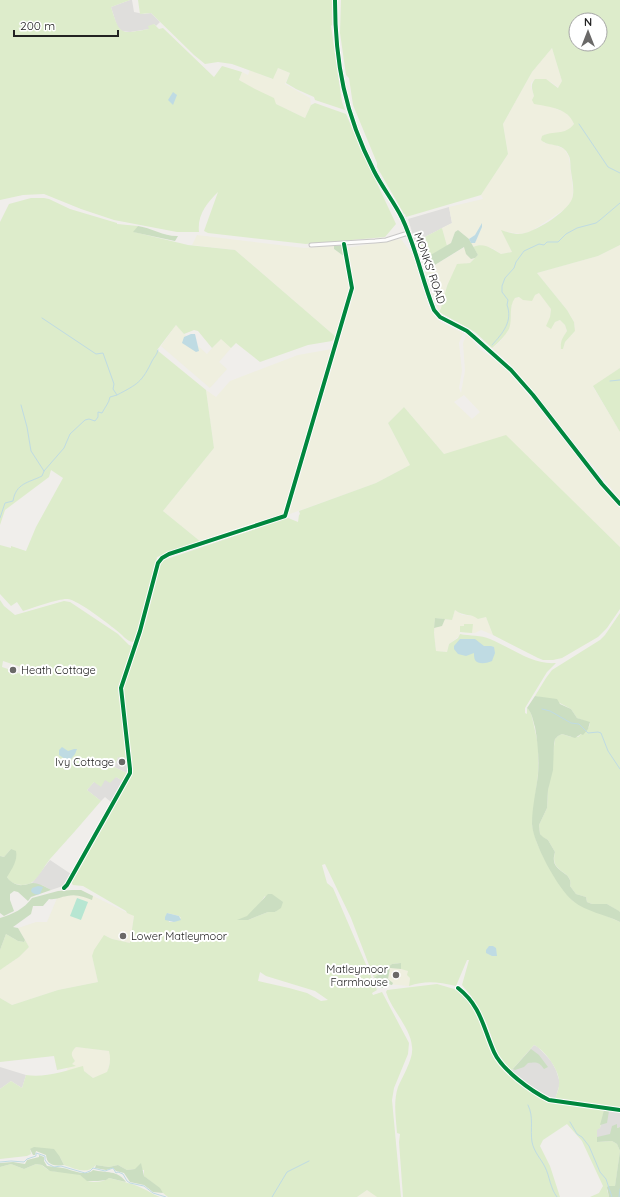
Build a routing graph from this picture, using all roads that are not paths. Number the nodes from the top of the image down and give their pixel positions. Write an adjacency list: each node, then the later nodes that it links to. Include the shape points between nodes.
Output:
1 (335, 0): 2 (street, MONKS' ROAD, via 336,43 347,106 374,170)
2 (408, 233): 3 (street, via 386,240); 5 (street, MONKS' ROAD, via 437,314 470,334 511,370)
3 (344, 244): 4 (street); 6 (street, via 351,292 285,516 170,554 158,563 140,631 121,688 130,773)
4 (311, 245)
5 (620, 504)
6 (64, 888)
7 (458, 988): 8 (street, via 477,1009 501,1064 540,1095 552,1101)
8 (620, 1110)

